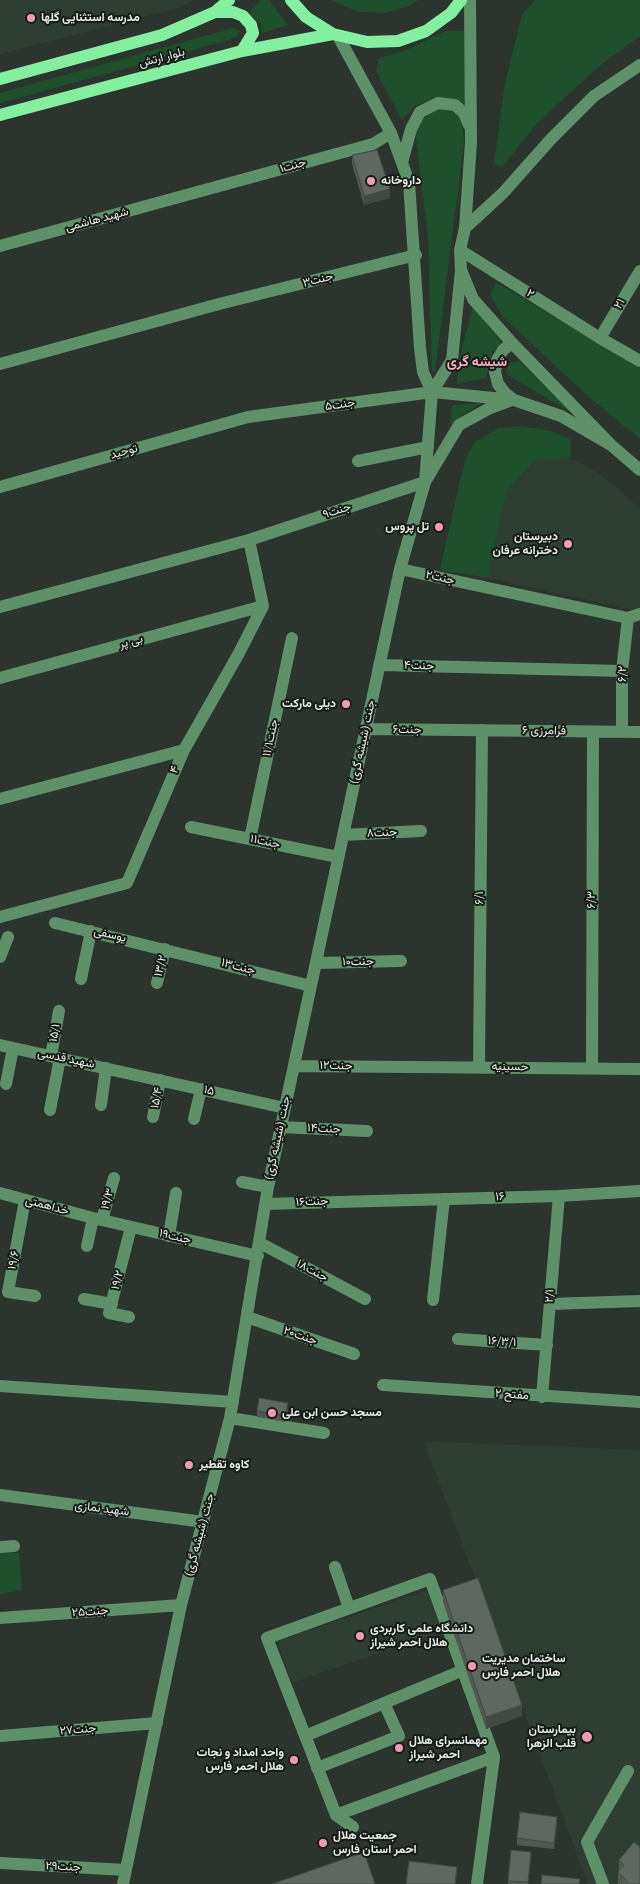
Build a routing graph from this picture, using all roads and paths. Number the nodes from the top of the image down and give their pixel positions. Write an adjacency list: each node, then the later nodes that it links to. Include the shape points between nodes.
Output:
1 (229, 0): 5 (main road, بلوار ارتش)
2 (291, 0): 6 (main road, via 306,17)
3 (462, 0): 6 (main road, via 451,13 426,30 398,41 367,42)
4 (470, 0): 12 (street)
5 (215, 12): 7 (main road, via 233,12 252,25 252,33); 9 (main road, بلوار ارتش, via 162,35)
6 (336, 35): 7 (main road, بلوار ارتش); 11 (street)
7 (242, 51): 10 (main road, بلوار ارتش)
8 (640, 65): 15 (street, via 594,96 551,138 503,193)
9 (0, 79)
10 (0, 115)
11 (391, 133): 13 (street); 14 (street, جنت۱, via 373,144)
12 (472, 143): 13 (street, via 464,113 455,105 438,103 420,112 410,129); 15 (street)
13 (402, 163): 18 (street, via 409,182)
14 (193, 194): 16 (street, شهید هاشمی)
15 (464, 228): 17 (street)
16 (0, 246)
17 (460, 250): 19 (street); 21 (street, ۲)
18 (416, 255): 24 (street, جنت۳, via 219,304); 25 (street, via 420,348 423,372)
19 (461, 270): 22 (street, via 474,299); 25 (street, via 452,360)
20 (639, 275): 21 (street, ۲۱)
21 (600, 338): 23 (street, ۲)
22 (512, 343): 26 (street, via 497,360 495,372 498,384); 28 (street)
23 (640, 361)
24 (0, 364)
25 (432, 392): 26 (street, جنت۵); 27 (street, جنت۵); 29 (street, جنت (شیشه گری))
26 (514, 400): 28 (street, جنت۵, via 561,416); 32 (street, via 490,408 459,425)
27 (248, 418): 33 (street, توحید)
28 (611, 445): 31 (street)
29 (428, 446): 30 (street); 32 (street, جنت (شیشه گری))
30 (358, 461)
31 (640, 470)
32 (425, 482): 34 (street, جنت۹); 35 (street, جنت (شیشه گری))
33 (0, 487)
34 (249, 540): 36 (street); 37 (street, جنت۹)
35 (400, 569): 38 (street, جنت۲, via 480,588); 40 (street, جنت (شیشه گری))
36 (263, 606): 42 (street, بی پر); 49 (street, ۴)
37 (0, 607)
38 (634, 616): 41 (street, ۶/۲)
39 (292, 638): 54 (street, جنت۱۱/۱)
40 (379, 665): 41 (street, جنت۴); 43 (street, جنت (شیشه گری))
41 (622, 671): 46 (street, ۶/۲)
42 (0, 678)
43 (366, 729): 44 (street, جنت۶); 53 (street, جنت (شیشه گری))
44 (448, 730): 45 (street, فرامرزی ۶)
45 (482, 730): 47 (street, فرامرزی ۶); 73 (street, ۶/۱)
46 (622, 731): 47 (street, فرامرزی ۶); 48 (street, فرامرزی ۶)
47 (593, 732): 75 (street, ۶/۳)
48 (640, 732)
49 (184, 750): 50 (street); 56 (street, ۴, via 127,883)
50 (0, 799)
51 (192, 826): 54 (street, جنت۱۱)
52 (420, 831): 53 (street, جنت۸)
53 (343, 835): 55 (street, جنت (شیشه گری))
54 (250, 839): 55 (street, جنت۱۱)
55 (338, 857): 63 (street, جنت (شیشه گری))
56 (0, 917)
57 (55, 923): 58 (street, یوسفی)
58 (90, 931): 60 (street, یوسفی); 64 (street)
59 (8, 937): 61 (street)
60 (165, 949): 65 (street, ۱۳/۲); 66 (street, جنت۱۳)
61 (0, 957)
62 (401, 962): 63 (street, جنت۱۰)
63 (316, 963): 66 (street, جنت (شیشه گری))
64 (81, 979)
65 (157, 983)
66 (311, 986): 71 (street, جنت (شیشه گری))
67 (59, 1011): 70 (street, ۱۵/۱)
68 (0, 1045): 69 (street, شهید قدسی)
69 (13, 1048): 70 (street, شهید قدسی); 79 (street)
70 (56, 1057): 74 (street, شهید قدسی); 83 (street, ۱۵/۱)
71 (294, 1066): 72 (street, جنت۱۲); 82 (street, جنت (شیشه گری))
72 (379, 1067): 73 (street, حسینیه)
73 (479, 1067): 75 (street, حسینیه)
74 (106, 1068): 77 (street, شهید قدسی); 81 (street)
75 (592, 1068): 76 (street, حسینیه)
76 (640, 1069)
77 (133, 1074): 78 (street, ۱۵)
78 (160, 1080): 80 (street, ۱۵); 84 (street, ۱۵/۴)
79 (6, 1084)
80 (201, 1089): 82 (street, ۱۵); 85 (street)
81 (101, 1105)
82 (285, 1108): 86 (street, جنت (شیشه گری))
83 (50, 1110)
84 (153, 1117)
85 (194, 1119)
86 (281, 1127): 87 (street, جنت۱۴); 90 (street, جنت (شیشه گری))
87 (368, 1131)
88 (114, 1178): 99 (street, ۱۹/۳)
89 (242, 1182): 90 (street)
90 (268, 1187): 98 (street, جنت (شیشه گری))
91 (640, 1191): 94 (street, ۱۶)
92 (0, 1193): 96 (street, خداهمتی)
93 (176, 1193): 101 (street)
94 (559, 1196): 95 (street, ۱۶); 111 (street, ۲/۱)
95 (444, 1199): 97 (street, ۱۶); 108 (street)
96 (25, 1200): 99 (street, خداهمتی); 105 (street, ۱۹/۶, via 8,1292)
97 (359, 1201): 98 (street, جنت۱۶)
98 (265, 1204): 102 (street, جنت (شیشه گری))
99 (98, 1219): 100 (street, جنت۱۹); 103 (street, ۱۹/۳)
100 (131, 1227): 101 (street, جنت۱۹); 110 (street, ۱۹/۲)
101 (169, 1236): 104 (street, جنت۱۹)
102 (260, 1243): 104 (street, جنت (شیشه گری)); 107 (street, جنت۱۸)
103 (87, 1246)
104 (258, 1256): 113 (street, جنت (شیشه گری))
105 (35, 1296)
106 (84, 1299): 110 (street)
107 (365, 1299)
108 (433, 1300)
109 (640, 1301): 111 (street)
110 (112, 1304): 112 (street, ۱۹/۲, via 109,1313)
111 (550, 1304): 115 (street, ۲/۱)
112 (129, 1317)
113 (247, 1317): 116 (street, جنت۲۰); 120 (street, جنت (شیشه گری))
114 (458, 1339): 115 (street, ۱۶/۳/۱)
115 (546, 1345): 119 (street, ۲/۱)
116 (354, 1354)
117 (383, 1385): 119 (street, مفتح ۲)
118 (0, 1386): 120 (street)
119 (542, 1397): 121 (street, مفتح ۲)
120 (233, 1402): 122 (street, جنت (شیشه گری))
121 (640, 1402)
122 (230, 1418): 123 (street); 125 (street, جنت (شیشه گری))
123 (324, 1433)
124 (0, 1495): 125 (street, شهید نمازی)
125 (204, 1522): 129 (street, جنت (شیشه گری))
126 (14, 1546): 127 (street)
127 (0, 1547)
128 (335, 1568): 130 (street)
129 (181, 1606): 131 (street, جنت۲۵); 134 (street, جنت (شیشه گری))
130 (349, 1608): 132 (street, via 430,1579); 136 (street, via 267,1638)
131 (0, 1618)
132 (461, 1671): 133 (street); 137 (street)
133 (384, 1703): 136 (street); 138 (street, via 398,1736)
134 (157, 1723): 135 (street, جنت۲۷); 143 (street, جنت (شیشه گری))
135 (0, 1736)
136 (305, 1736): 138 (street)
137 (494, 1757): 140 (street); 145 (street)
138 (317, 1768): 140 (street)
139 (628, 1771): 146 (street, via 587,1842)
140 (336, 1815): 141 (street)
141 (353, 1827)
142 (0, 1863): 143 (street, جنت۲۹)
143 (126, 1870): 144 (street, جنت (شیشه گری))
144 (123, 1884)
145 (477, 1884)
146 (603, 1884)

